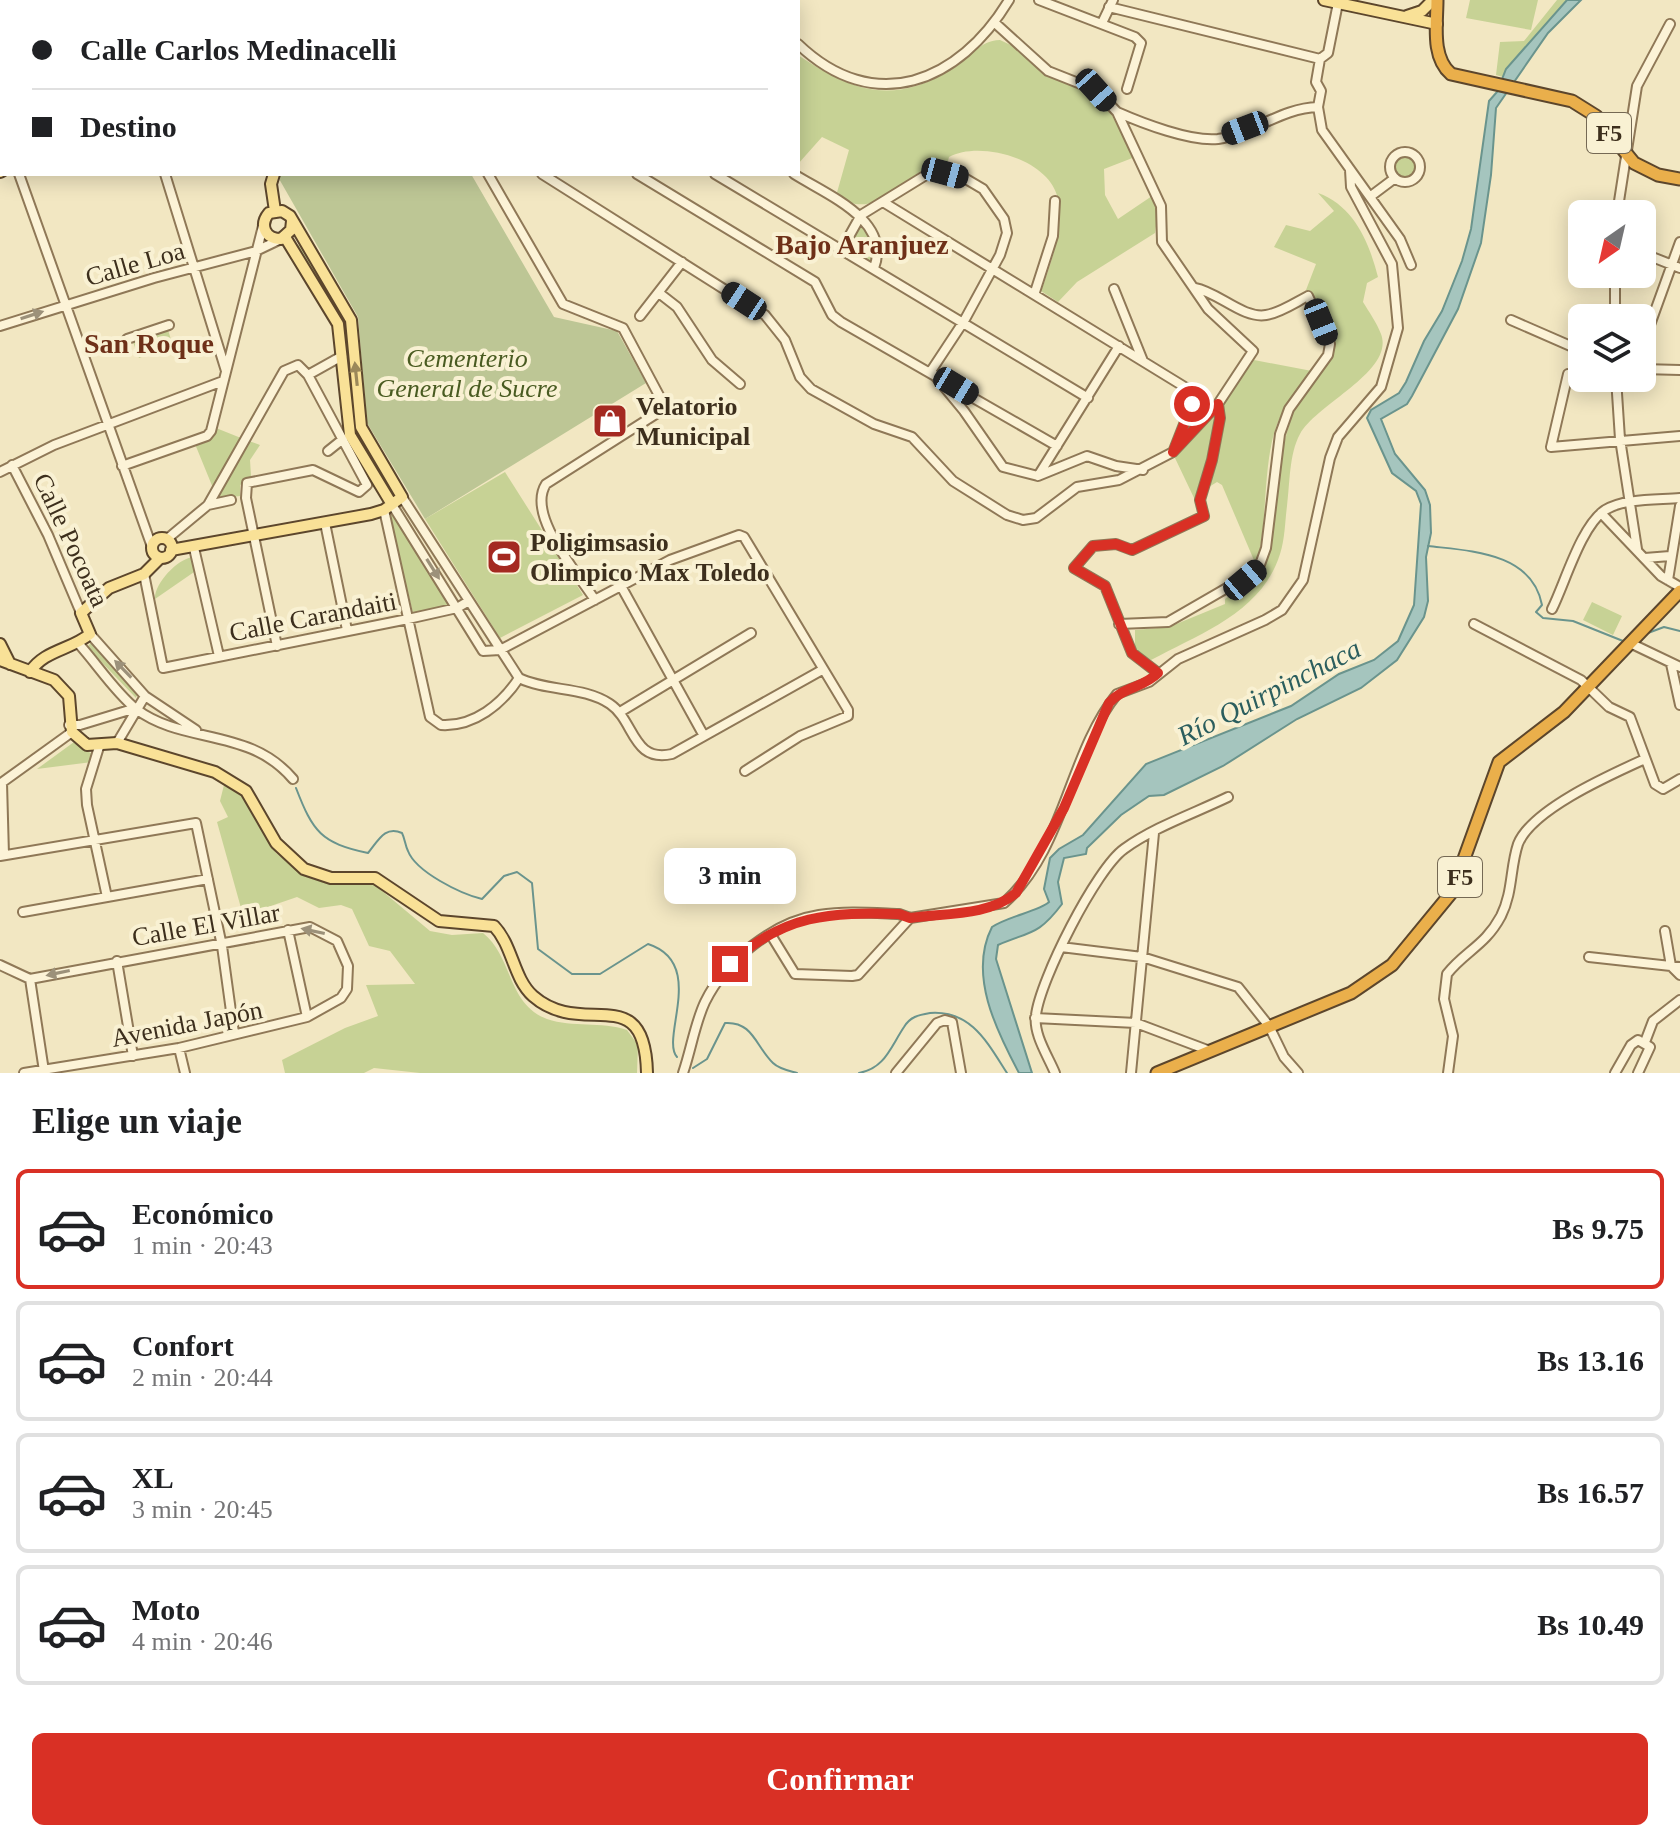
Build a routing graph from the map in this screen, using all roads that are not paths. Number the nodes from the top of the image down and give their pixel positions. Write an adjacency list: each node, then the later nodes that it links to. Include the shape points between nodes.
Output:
1 (1009, 0): 8 (street)
2 (1039, 0): 9 (street)
3 (1324, 0): 5 (main road)
4 (1435, 0): 7 (main road); 10 (highway, F5)
5 (1338, 3): 7 (main road); 13 (street, via 1328,53)
6 (1111, 4): 9 (street); 13 (street)
7 (1406, 17): 10 (main road)
8 (995, 23): 12 (street, via 951,63 884,86 844,79); 16 (street, via 1048,71 1096,90)
9 (1102, 23): 14 (street, via 1141,43)
10 (1437, 24): 17 (highway, F5, via 1444,68 1461,78 1586,107)
11 (1670, 24): 17 (street, via 1640,76)
12 (800, 46)
13 (1320, 59): 15 (street)
14 (1127, 89)
15 (1318, 107): 16 (street, via 1299,108 1218,139 1155,128); 18 (street, via 1322,130)
16 (1117, 112): 48 (street, via 1161,206 1162,242)
17 (1624, 154): 28 (highway, F5, via 1646,171); 30 (street)
18 (1350, 170): 29 (street); 130 (street, via 1351,187 1392,264 1398,328 1381,387 1338,437 1303,580 1282,610)
19 (20, 176): 52 (street)
20 (166, 176): 46 (street)
21 (273, 176): 33 (main road)
22 (489, 176): 109 (street, via 563,304 623,328 662,401 656,414 541,491 542,518)
23 (545, 176): 42 (street)
24 (640, 176): 67 (street, via 815,282 832,315)
25 (718, 176): 39 (street)
26 (797, 176): 34 (street)
27 (1395, 178): 29 (street)
28 (1680, 179)
29 (1371, 196): 43 (street)
30 (1619, 200)
31 (1055, 201): 50 (street, via 1053,236)
32 (883, 202): 34 (street); 45 (street); 45 (street, via 926,175 945,173 983,189 1004,219 1007,233)
33 (275, 211): 35 (main road); 36 (main road)
34 (861, 215): 39 (street); 47 (street, via 880,254)
35 (292, 221): 37 (main road); 76 (main road, one-way to 35, via 351,320)
36 (264, 226): 37 (main road, via 267,235); 40 (street)
37 (283, 238): 40 (street, Calle Loa); 62 (main road, via 338,324)
38 (1680, 242): 44 (street)
39 (842, 249): 47 (street)
40 (256, 251): 46 (street, Calle Loa); 66 (street)
41 (1656, 258): 44 (street)
42 (682, 262): 51 (street); 85 (street, via 765,315 811,389 874,424 912,437 953,481 1007,515 1036,518 1077,487)
43 (1411, 265)
44 (1676, 266): 53 (street)
45 (993, 267): 50 (street); 56 (street)
46 (194, 268): 52 (street, Calle Loa); 66 (street)
47 (874, 268): 56 (street)
48 (1195, 288): 74 (street, via 1208,309 1253,351); 115 (street, via 1211,291 1251,314 1266,315 1308,296 1330,344 1328,355 1289,409 1280,434 1266,548 1258,570 1168,622)
49 (1114, 289): 63 (street)
50 (1035, 292): 61 (street)
51 (659, 293): 54 (street); 71 (street, via 677,307 712,360)
52 (64, 305): 58 (street, Calle Loa, one-way to 52); 75 (street)
53 (1656, 314)
54 (640, 316)
55 (1511, 320): 60 (street)
56 (964, 321): 67 (street); 73 (street)
57 (169, 325): 59 (street)
58 (0, 326)
59 (127, 339)
60 (1568, 345)
61 (1119, 346): 63 (street); 73 (street)
62 (342, 356): 69 (street); 78 (main road)
63 (1143, 361): 82 (street, via 1192,396)
64 (1656, 369): 65 (street)
65 (1680, 370)
66 (226, 371): 70 (street)
67 (931, 371): 80 (street); 87 (street, via 1003,467)
68 (1568, 374): 79 (street, via 1551,447)
69 (308, 375): 78 (street); 92 (street, via 298,365 284,371)
70 (223, 381): 75 (street); 84 (street, via 207,436)
71 (740, 384)
72 (1617, 392): 79 (street)
73 (1088, 398): 80 (street)
74 (1218, 404): 82 (street); 115 (street, via 1220,418 1200,500 1205,512 1200,521 1132,550 1103,543 1093,546 1076,561 1078,574 1105,586)
75 (108, 425): 83 (street); 84 (street)
76 (361, 427): 78 (street); 88 (main road)
77 (1680, 436): 79 (street)
78 (346, 438): 81 (street); 93 (main road); 97 (street, via 365,489 359,492 313,470 247,483)
79 (1620, 439): 91 (street)
80 (1057, 446): 87 (street)
81 (328, 451)
82 (1173, 452): 85 (street)
83 (12, 465): 86 (street); 113 (street, Calle Pocoata)
84 (122, 466): 99 (street)
85 (1143, 470): 87 (street, via 1087,456)
86 (0, 472)
87 (1038, 476)
88 (402, 497): 93 (main road); 110 (street)
89 (1680, 498): 91 (street)
90 (231, 500): 92 (street)
91 (1631, 503): 95 (street); 101 (street)
92 (208, 505): 98 (street)
93 (388, 506): 96 (main road); 111 (street, one-way to 111); 114 (street)
94 (1680, 506): 102 (street)
95 (1601, 513): 101 (street); 112 (street, via 1583,536)
96 (325, 523): 97 (main road); 117 (street)
97 (256, 535): 100 (main road); 123 (street)
98 (169, 545): 99 (main road, via 157,539); 100 (main road); 103 (main road)
99 (152, 547): 103 (main road)
100 (194, 548): 125 (street)
101 (1637, 549): 104 (street)
102 (1670, 556): 104 (street); 106 (street)
103 (160, 558): 105 (main road)
104 (1645, 558): 106 (street)
105 (144, 574): 113 (main road, via 109,588); 125 (street, Calle Carandaiti, via 163,668)
106 (1668, 580): 108 (street)
107 (621, 586): 109 (street); 128 (street, via 670,560 744,537); 132 (street)
108 (1680, 589): 121 (highway, F5)
109 (595, 600): 124 (street)
110 (469, 601): 111 (street, Calle Carandaiti); 124 (street)
111 (457, 608): 114 (street, Calle Carandaiti); 124 (street, via 483,651)
112 (1552, 609)
113 (81, 613): 119 (main road, Calle Pocoata)
114 (408, 619): 117 (street, Calle Carandaiti); 131 (street, via 434,722 462,724 496,706)
115 (1119, 624): 130 (street, via 1132,653)
116 (1474, 624): 133 (street)
117 (347, 630): 123 (street, Calle Carandaiti)
118 (751, 633): 132 (street)
119 (90, 634): 120 (main road); 134 (street, one-way to 119)
120 (78, 643): 129 (main road, via 40,659); 136 (street)
121 (1630, 643): 127 (street); 133 (highway, F5)
122 (0, 644): 126 (main road)
123 (277, 646): 125 (street, Calle Carandaiti)
124 (500, 650): 131 (street)
125 (219, 656)
126 (5, 662): 129 (main road)
127 (1676, 666): 135 (street)
128 (822, 670): 140 (street); 144 (street, via 848,716 800,736)
129 (30, 672): 138 (main road, via 54,680 69,696)
130 (1158, 673): 155 (street, via 1109,703 1064,808 1016,893 985,909)
131 (519, 678): 137 (street, via 597,697)
132 (673, 678): 137 (street); 140 (street)
133 (1590, 688): 143 (street, via 1609,707 1630,717); 173 (highway, F5, via 1499,762 1452,892 1392,965 1351,993)
134 (145, 696): 136 (street); 139 (street)
135 (1680, 705)
136 (136, 708): 138 (street); 139 (street); 141 (street)
137 (620, 712): 140 (street, via 639,747 650,755 672,754)
138 (71, 728): 142 (main road, via 87,745); 147 (street)
139 (203, 734): 145 (street, via 265,753)
140 (704, 736)
141 (117, 743): 142 (main road); 182 (main road, via 215,772 246,791 276,843 304,869 331,878 375,878 439,921 494,926 506,941 521,980 541,1002 567,1014 615,1014 633,1021 645,1043)
142 (99, 747): 150 (street, via 86,789)
143 (1645, 759): 146 (street, via 1655,784 1663,789); 190 (street, via 1547,811 1521,839 1502,915 1481,946 1447,974 1444,999 1453,1036)
144 (745, 771)
145 (293, 779)
146 (1680, 779)
147 (1, 784): 151 (street)
148 (1228, 797): 149 (street)
149 (1154, 833): 160 (street, via 1113,858); 161 (street)
150 (96, 839): 151 (street); 152 (street, via 191,821 200,828); 153 (street)
151 (2, 855)
152 (208, 879): 153 (street); 159 (street)
153 (107, 897): 154 (street)
154 (23, 912)
155 (910, 918): 158 (street, via 814,915); 158 (street, via 852,976 795,974)
156 (288, 930): 159 (street, Calle El Villar); 168 (street, Calle El Villar, one-way to 156, via 348,966 337,941 310,927); 170 (street)
157 (1665, 931): 165 (street)
158 (771, 935): 183 (street, via 745,950 721,976 704,1003)
159 (222, 946): 163 (street, Calle El Villar); 174 (street)
160 (1061, 947): 161 (street); 171 (street)
161 (1142, 957): 172 (street); 173 (street, via 1238,987)
162 (1589, 957): 165 (street)
163 (117, 961): 167 (street, Calle El Villar, one-way to 167); 178 (street)
164 (0, 965): 167 (street)
165 (1676, 966): 166 (street)
166 (1680, 975)
167 (30, 979): 179 (street)
168 (347, 989): 170 (street, Avenida Japón)
169 (1680, 1000): 175 (street, via 1653,1021)
170 (307, 1017): 174 (street, Avenida Japón)
171 (1035, 1018): 172 (street); 186 (street)
172 (1136, 1023): 177 (street); 187 (street)
173 (1269, 1026): 177 (highway, F5); 189 (street)
174 (234, 1033): 176 (street, Avenida Japón)
175 (1645, 1042): 191 (street, via 1631,1045); 192 (street, via 1650,1047)
176 (179, 1048): 178 (street, Avenida Japón); 181 (street)
177 (1210, 1051): 188 (highway, F5)
178 (133, 1056): 179 (street, Avenida Japón)
179 (44, 1071): 180 (street, Avenida Japón)
180 (24, 1073)
181 (185, 1073)
182 (647, 1073)
183 (683, 1073)
184 (896, 1073): 185 (street, via 945,1020 956,1031)
185 (961, 1073)
186 (1055, 1073)
187 (1131, 1073)
188 (1157, 1073)
189 (1298, 1073)
190 (1448, 1073)
191 (1615, 1073)
192 (1638, 1073)

